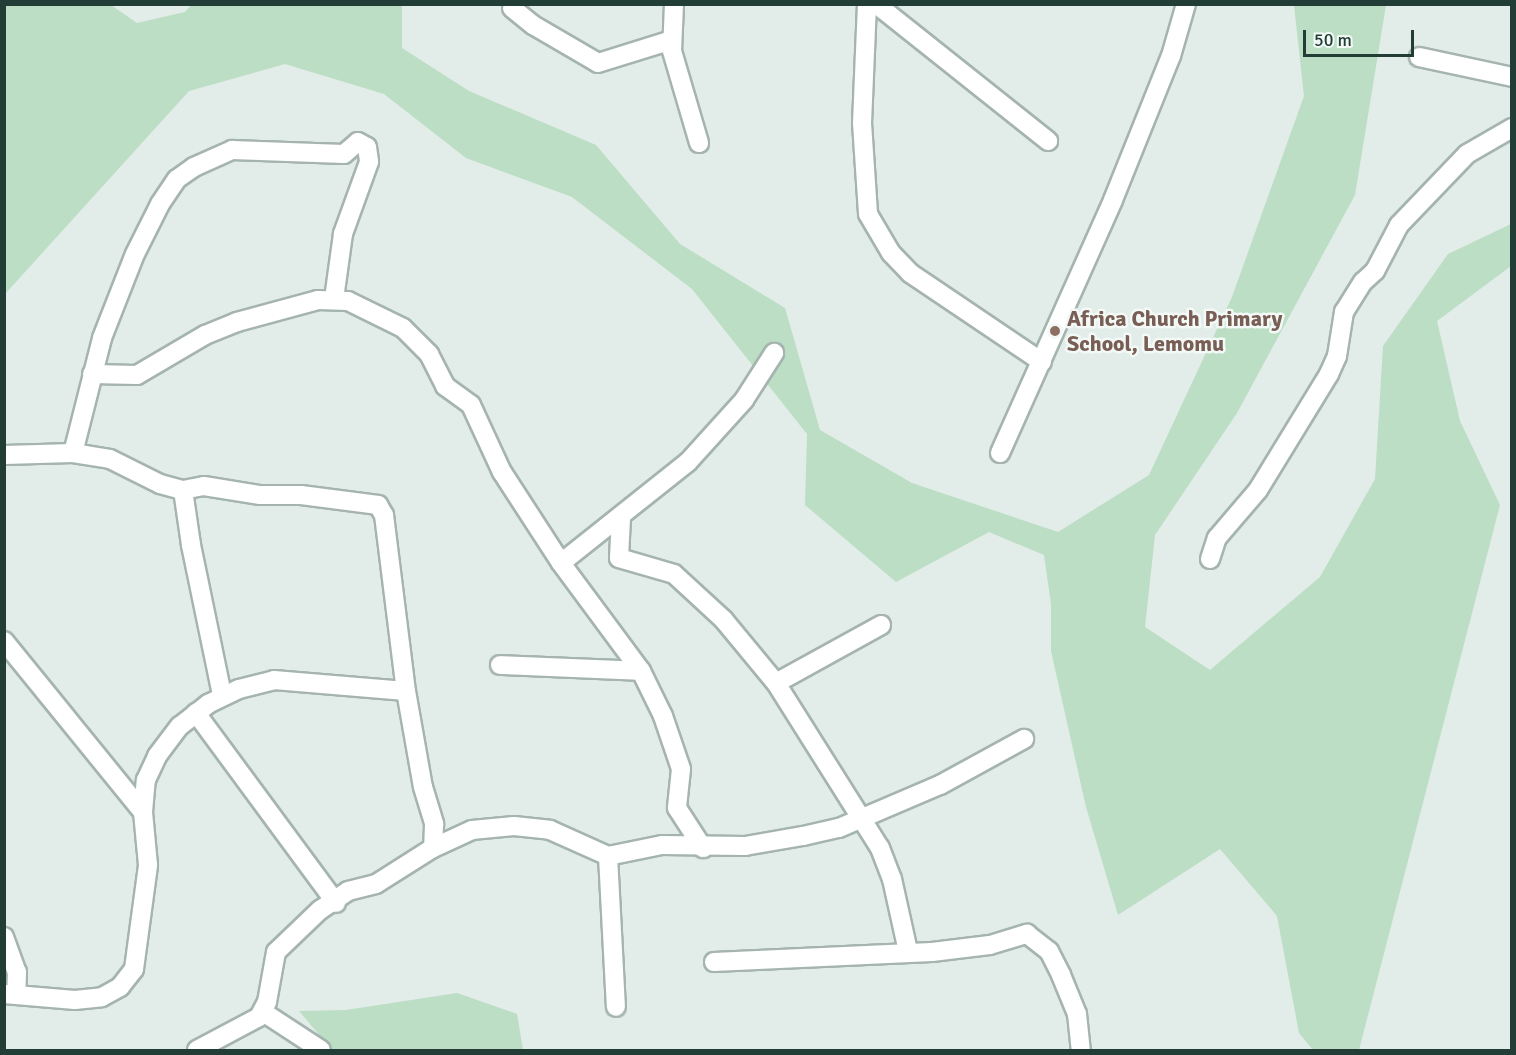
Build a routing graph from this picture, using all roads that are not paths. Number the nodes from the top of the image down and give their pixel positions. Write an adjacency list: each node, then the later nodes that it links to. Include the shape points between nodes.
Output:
1 (674, 4): 6 (street)
2 (867, 4): 14 (street, via 862,123 868,214 891,253 910,273)
3 (876, 4): 10 (street)
4 (1186, 4): 14 (street, via 1172,56)
5 (512, 8): 6 (street, via 533,25 598,63)
6 (672, 40): 11 (street)
7 (1419, 57): 8 (street)
8 (1512, 77)
9 (1512, 128): 21 (street, via 1467,154 1399,225 1376,271 1363,282 1344,312 1337,356 1329,374 1258,490 1217,538)
10 (1048, 141)
11 (699, 143)
12 (334, 299): 15 (street, via 237,322 205,335 137,375); 15 (street, via 343,234 369,162 368,147 358,142 344,154 232,150 177,179 160,204 131,264); 22 (street, via 379,313 403,328 429,354 445,386 471,405 502,472)
13 (774, 353): 20 (street, via 744,400 688,462)
14 (1042, 362): 17 (street)
15 (92, 374): 16 (street)
16 (73, 453): 18 (street); 19 (street, via 110,459 160,484)
17 (1000, 453)
18 (4, 455)
19 (183, 490): 28 (street, via 204,486 378,505 384,514); 29 (street)
20 (621, 518): 22 (street); 27 (street, via 619,558 674,574 723,620)
21 (1210, 559)
22 (561, 562): 26 (street)
23 (881, 625): 27 (street)
24 (4, 641): 32 (street)
25 (500, 665): 26 (street)
26 (641, 670): 37 (street, via 663,716 681,769 677,808)
27 (776, 682): 33 (street)
28 (406, 691): 29 (street, via 274,680); 34 (street)
29 (222, 695): 30 (street)
30 (196, 713): 32 (street, via 180,726 157,756 146,780); 39 (street)
31 (1024, 739): 33 (street, via 940,785)
32 (143, 812): 43 (street, via 148,865 134,969 120,987 102,997 75,1000)
33 (861, 819): 37 (street, via 803,836); 41 (street, via 880,848 892,879)
34 (434, 824): 35 (street); 36 (street)
35 (466, 832): 36 (street); 38 (street, via 490,827 550,830)
36 (433, 848): 39 (street, via 376,884 348,891)
37 (703, 848): 38 (street, via 662,845)
38 (608, 856): 44 (street)
39 (336, 903): 45 (street, via 320,910 276,952)
40 (4, 936): 43 (street, via 17,972)
41 (908, 951): 42 (street); 48 (street, via 990,945 1027,934 1036,938 1061,975 1077,1014)
42 (714, 962)
43 (10, 995)
44 (616, 1007)
45 (263, 1012): 46 (street, via 248,1026); 47 (street)
46 (197, 1050)
47 (321, 1050)
48 (1081, 1050)

